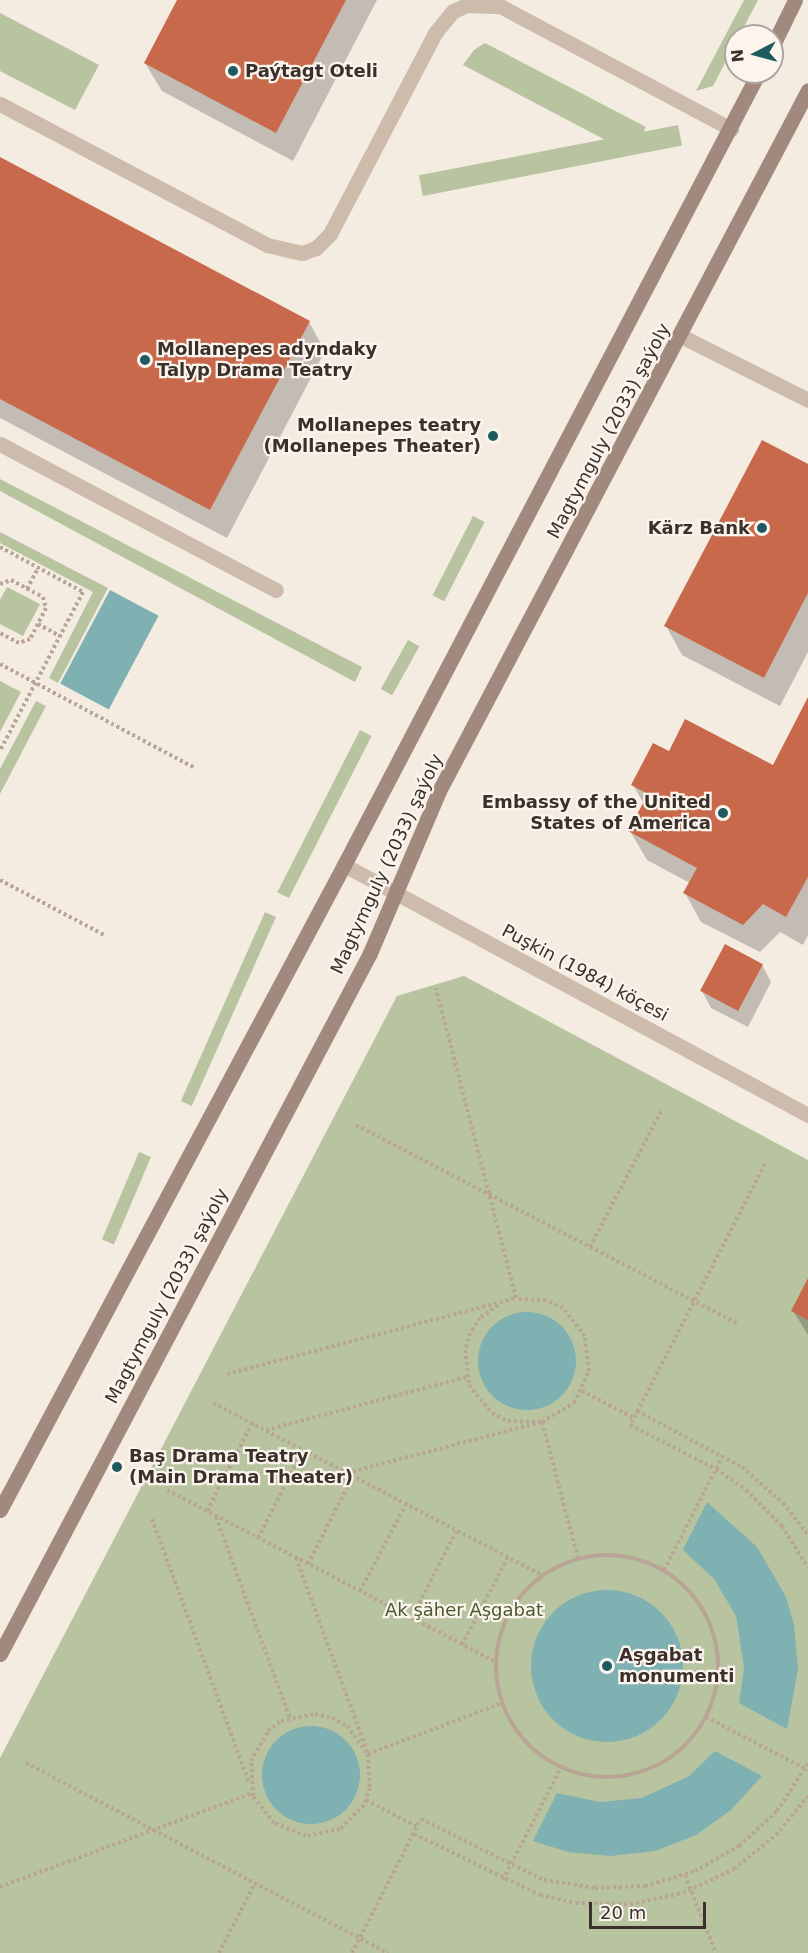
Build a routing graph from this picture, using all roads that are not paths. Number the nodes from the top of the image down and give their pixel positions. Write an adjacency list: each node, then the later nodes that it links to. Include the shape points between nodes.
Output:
1 (795, 0): 2 (main road)
2 (783, 24)
3 (753, 84): 6 (main road, Magtymguly (2033) şaýoly)
4 (808, 90): 7 (main road, Magtymguly (2033) şaýoly)
5 (0, 104): 6 (street, via 267,245 302,253 316,248 330,234 435,33 453,11 467,5 500,6)
6 (731, 129): 11 (main road, Magtymguly (2033) şaýoly)
7 (681, 336): 8 (street); 12 (main road, Magtymguly (2033) şaýoly, via 438,791)
8 (808, 400)
9 (0, 444): 10 (street)
10 (276, 590)
11 (344, 866): 12 (street, Puşkin (1984) köçesi); 14 (main road, Magtymguly (2033) şaýoly)
12 (395, 893): 13 (street, Puşkin (1984) köçesi); 15 (main road, Magtymguly (2033) şaýoly, via 370,953)
13 (808, 1115)
14 (0, 1509)
15 (0, 1654)

